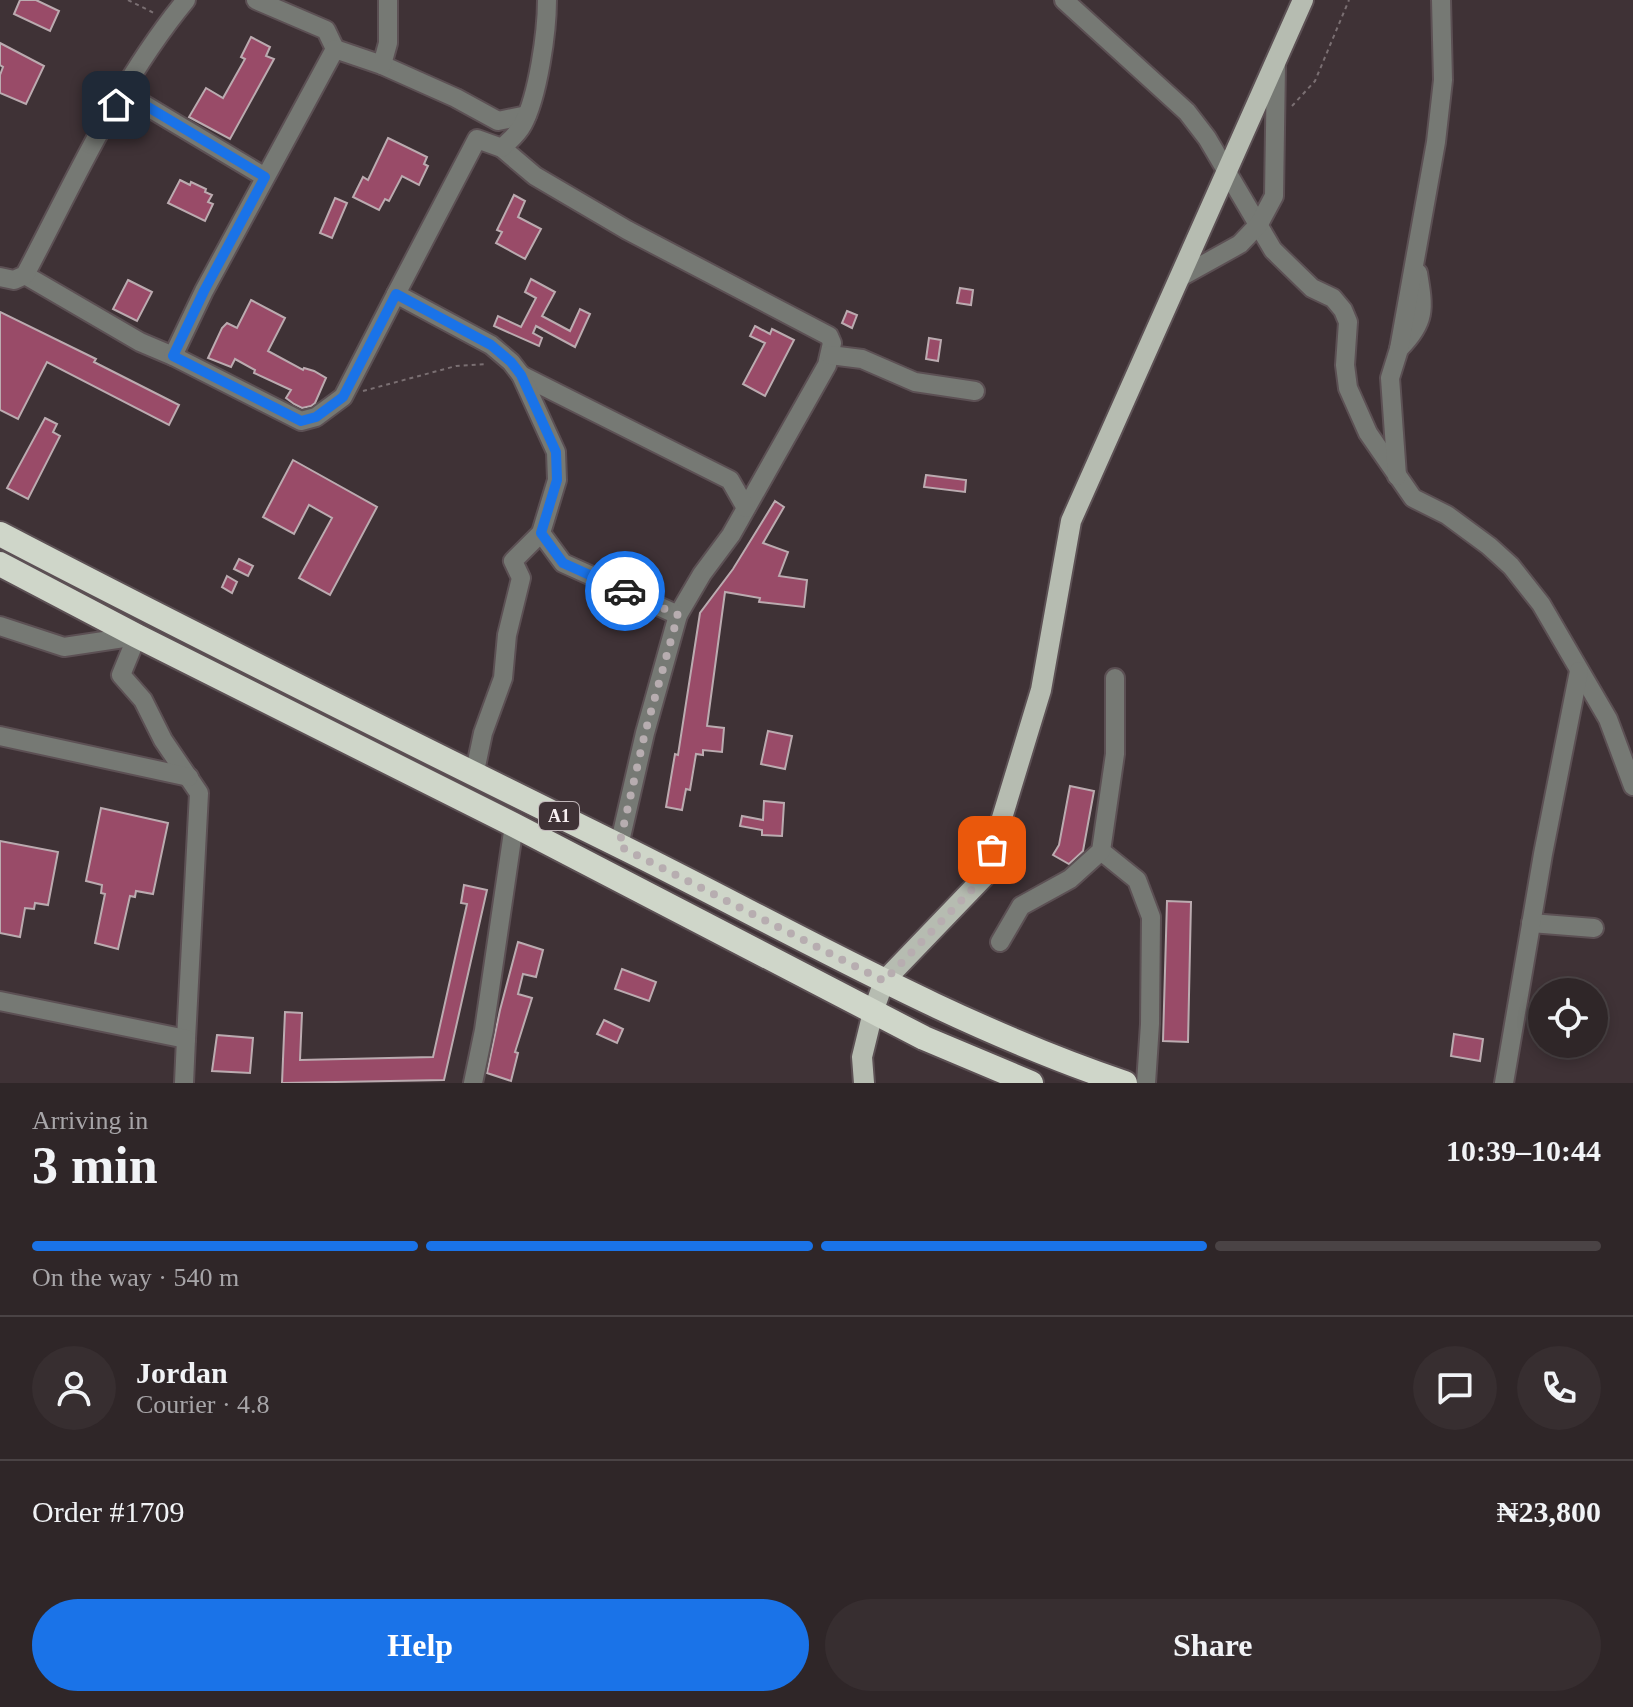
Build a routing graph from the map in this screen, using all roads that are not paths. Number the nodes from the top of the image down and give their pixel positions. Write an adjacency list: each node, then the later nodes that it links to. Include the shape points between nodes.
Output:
1 (186, 0): 11 (street)
2 (256, 0): 8 (street, via 326,30)
3 (388, 0): 10 (street)
4 (547, 0): 12 (street)
5 (1064, 0): 14 (street, via 1187,112)
6 (1303, 0): 9 (main road)
7 (1441, 0): 25 (street, via 1443,80 1415,258 1422,310 1416,332 1399,349 1390,378)
8 (335, 49): 10 (street); 15 (street)
9 (1277, 59): 14 (main road); 16 (street, via 1274,196)
10 (382, 65): 12 (street, via 498,121)
11 (123, 92): 15 (street); 17 (street)
12 (527, 115): 13 (street)
13 (502, 148): 20 (street, via 477,139); 21 (street, via 535,176 627,230 829,336)
14 (1226, 172): 16 (street); 19 (main road)
15 (265, 177): 22 (street)
16 (1259, 224): 19 (street, via 1240,244); 25 (street, via 1289,267 1343,310 1348,322 1348,388 1368,433)
17 (25, 275): 18 (street, via 14,280); 22 (street)
18 (0, 277)
19 (1179, 278): 45 (main road, via 1071,521 1041,690 984,877)
20 (396, 294): 22 (street, via 343,397 316,417 301,421); 23 (street, via 491,345)
21 (830, 355): 24 (street, via 862,359 915,382); 26 (street)
22 (173, 356)
23 (516, 368): 26 (street, via 730,480); 27 (street, via 556,452 557,480)
24 (975, 391)
25 (1398, 479): 33 (street, via 1413,498 1447,515 1511,566 1541,604)
26 (746, 508): 30 (street)
27 (541, 533): 30 (street, via 563,563); 36 (street, via 513,561 521,578 503,678)
28 (0, 534): 36 (highway, A1)
29 (0, 564): 32 (highway, A1)
30 (678, 615): 40 (street)
31 (0, 626): 32 (street, via 64,647)
32 (137, 636): 37 (street, via 121,675 143,700); 39 (highway, A1)
33 (1579, 671): 38 (street, via 1608,719); 42 (street)
34 (1115, 678): 41 (street, via 1115,754)
35 (0, 736): 37 (street)
36 (474, 776): 40 (highway, A1)
37 (189, 777): 48 (street, via 199,793)
38 (1633, 786)
39 (514, 825): 47 (highway, A1); 50 (street)
40 (619, 846): 45 (highway, A1)
41 (1101, 851): 44 (street, via 1070,879 1021,906); 54 (street, via 1137,880 1151,917)
42 (1531, 923): 43 (street); 55 (street)
43 (1594, 928)
44 (1000, 942)
45 (884, 981): 47 (main road); 53 (highway, A1, via 937,1009)
46 (0, 1001): 48 (street)
47 (873, 1012): 51 (main road, via 862,1057); 52 (highway, A1)
48 (186, 1039): 49 (street)
49 (184, 1083)
50 (473, 1083)
51 (864, 1083)
52 (1031, 1083)
53 (1125, 1083)
54 (1146, 1083)
55 (1504, 1083)

